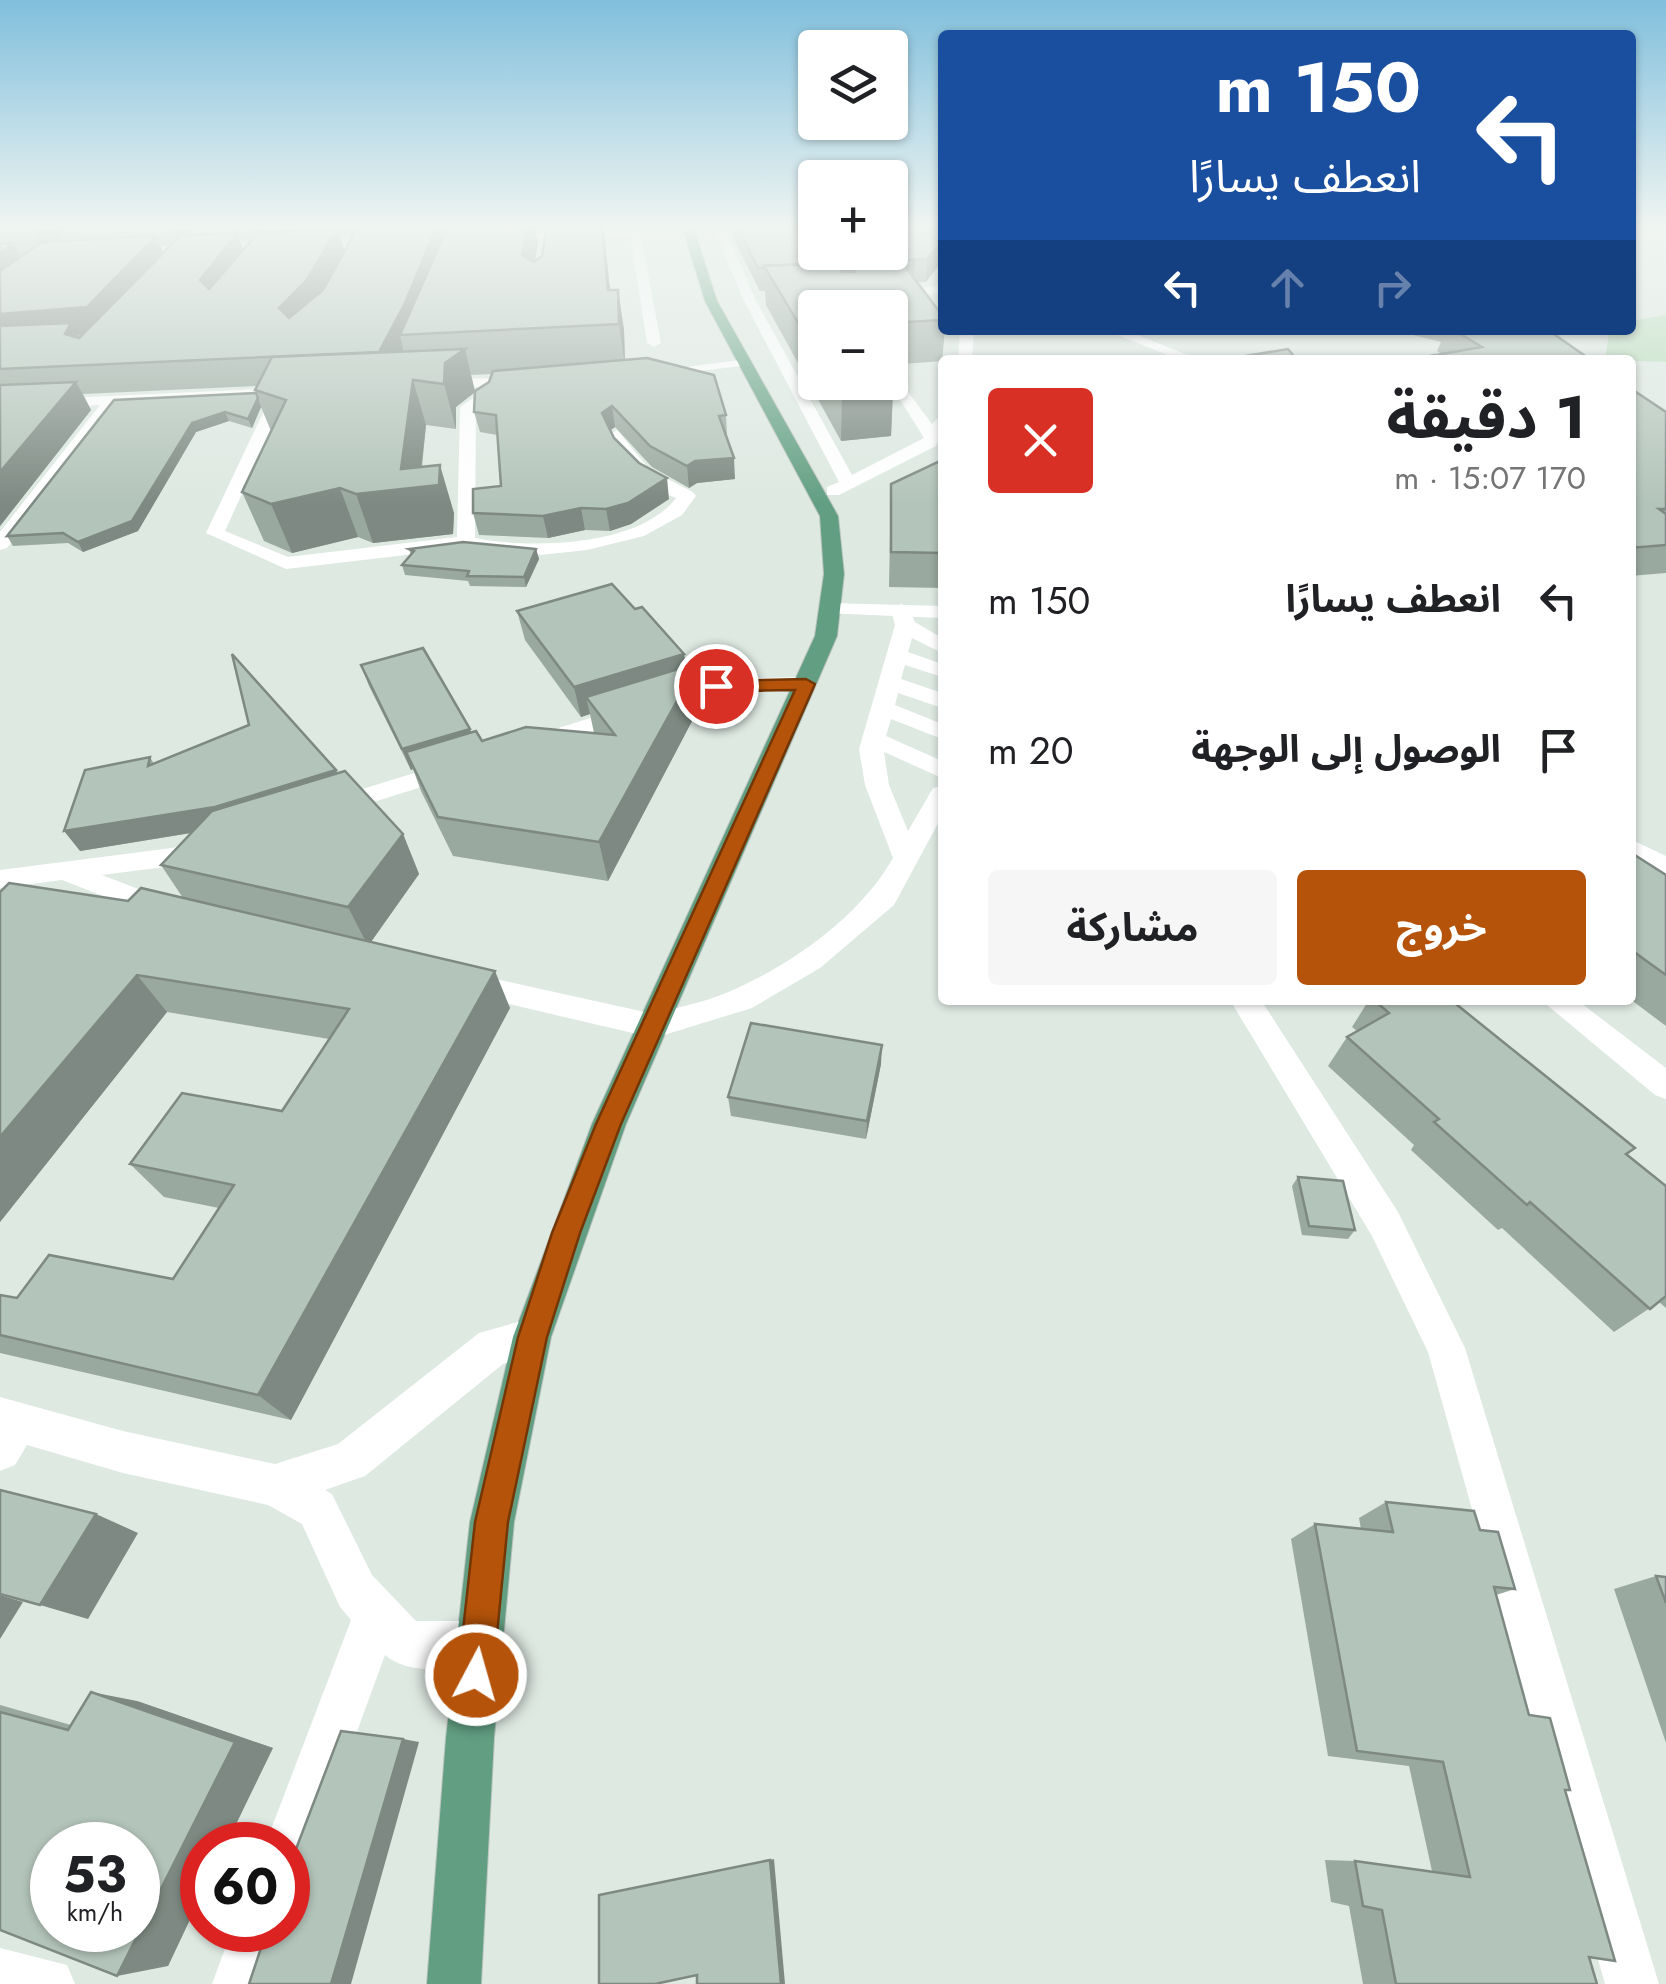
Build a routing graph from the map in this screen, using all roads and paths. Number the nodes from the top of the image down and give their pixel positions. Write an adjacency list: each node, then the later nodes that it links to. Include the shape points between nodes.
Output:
1 (650, 319): 5 (street)
2 (720, 319): 7 (main road)
3 (758, 319): 20 (street)
4 (1126, 335): 6 (street)
5 (654, 343)
6 (1180, 355)
7 (742, 362): 8 (street); 20 (main road)
8 (625, 374)
9 (538, 380): 10 (street)
10 (486, 383): 11 (street); 21 (street, via 487,396 468,407)
11 (414, 384)
12 (320, 389): 13 (street)
13 (281, 391): 14 (street); 21 (street, via 215,533 286,563)
14 (112, 400): 16 (street); 22 (street)
15 (908, 400): 19 (street)
16 (0, 406)
17 (938, 426): 19 (street)
18 (618, 434): 21 (street, via 629,460 666,490 687,496 682,506 627,538 519,550)
19 (932, 437): 20 (street)
20 (834, 490): 23 (main road)
21 (466, 542)
22 (0, 544)
23 (830, 609): 25 (street); 30 (main road)
24 (938, 613): 25 (street)
25 (903, 618): 26 (street); 27 (street)
26 (938, 644)
27 (897, 656): 28 (street); 29 (street)
28 (938, 671)
29 (890, 682): 31 (street); 32 (street)
30 (806, 684): 35 (street, via 716,686); 51 (main road)
31 (938, 700)
32 (883, 708): 33 (street); 34 (street)
33 (938, 730)
34 (874, 739): 37 (street); 42 (street, via 877,786)
35 (514, 750)
36 (477, 761): 39 (street)
37 (938, 768)
38 (938, 801): 42 (street)
39 (311, 813)
40 (238, 836): 44 (street, via 172,857)
41 (1636, 851): 43 (street)
42 (906, 858): 51 (street, via 884,898 810,960 741,1000)
43 (1666, 868)
44 (66, 871): 45 (street); 46 (street); 47 (street)
45 (0, 879)
46 (39, 898)
47 (194, 921)
48 (443, 978): 51 (street)
49 (1248, 1005): 64 (street, via 1385,1224 1446,1348)
50 (1562, 1005): 52 (street)
51 (654, 1026): 53 (main road, via 594,1160)
52 (1666, 1086)
53 (532, 1337): 55 (street, via 493,1347 350,1461); 57 (main road, via 492,1522)
54 (7, 1429): 55 (street)
55 (274, 1485): 56 (street, via 317,1509 356,1592)
56 (376, 1615): 57 (street, via 406,1644); 58 (street)
57 (478, 1644): 63 (main road)
58 (299, 1822)
59 (251, 1952): 62 (street)
60 (0, 1975): 61 (street)
61 (48, 1984)
62 (239, 1984)
63 (454, 1984)
64 (1632, 1984)

